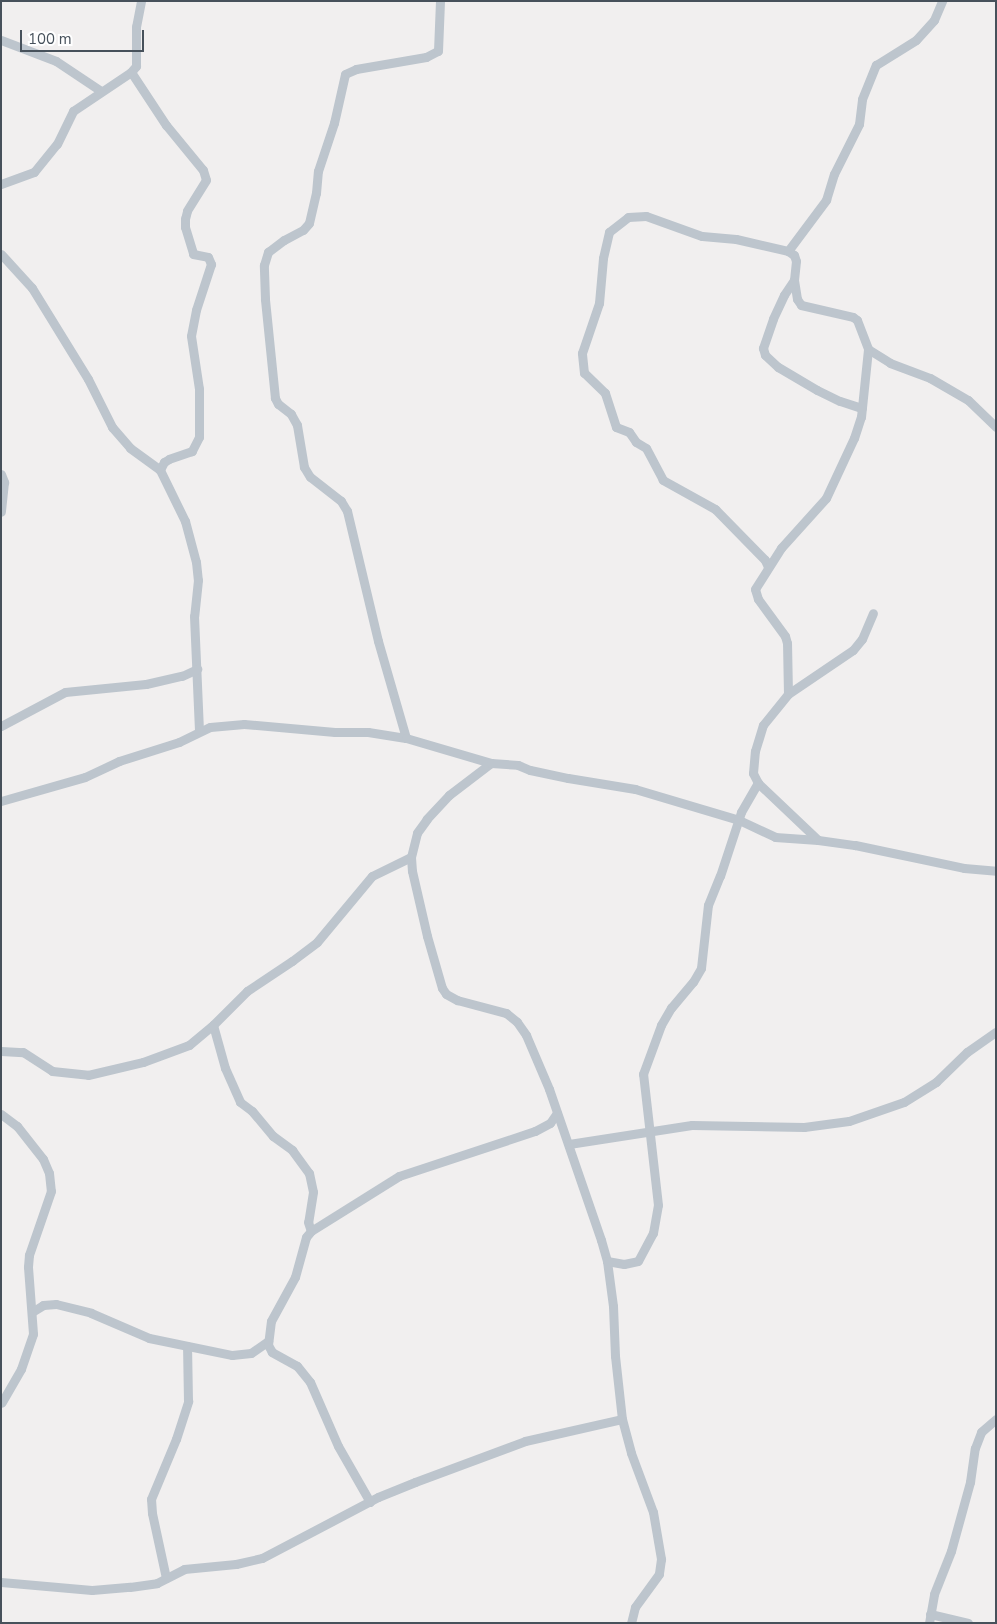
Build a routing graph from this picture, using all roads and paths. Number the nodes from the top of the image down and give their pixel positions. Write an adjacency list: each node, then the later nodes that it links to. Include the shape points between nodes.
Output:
1 (141, 1): 5 (street, via 136,27 136,66)
2 (440, 1): 23 (street, via 438,52 345,74 334,123 318,171 309,223 268,252 264,265 275,398 297,425 304,467 310,477 341,500 347,512 378,642)
3 (942, 1): 8 (street, via 934,20 916,40 876,65 862,98 859,124 834,174 826,200)
4 (1, 40): 6 (street, via 56,61)
5 (131, 72): 6 (street); 14 (street, via 166,125 206,174 204,186 185,218 194,254 208,257 211,264 191,336 199,389 199,437 192,451 169,459)
6 (101, 91): 7 (street, via 74,111 60,141 37,169)
7 (1, 184)
8 (788, 251): 10 (street, via 796,261); 17 (street, via 736,239 702,236 646,216 628,217 609,232 602,258 600,303 581,359 587,378 605,393 616,427 629,432 646,448 663,480 715,509 765,560)
9 (1, 254): 14 (street, via 32,288 88,379 112,427 130,448)
10 (794, 280): 11 (street, via 801,305 857,320); 12 (street, via 773,318 763,348 765,355 778,367 817,390)
11 (868, 349): 12 (street); 13 (street, via 960,396)
12 (862, 408): 17 (street, via 854,438 826,498)
13 (996, 426)
14 (160, 470): 19 (street, via 185,521 196,562 198,580 194,616)
15 (1, 474): 16 (street, via 4,482)
16 (1, 512)
17 (768, 567): 20 (street, via 755,592 787,643)
18 (873, 613): 20 (street, via 862,639 853,650)
19 (197, 669): 21 (street, via 146,684 65,692); 22 (street)
20 (788, 694): 25 (street, via 761,729 752,768)
21 (1, 726)
22 (199, 731): 23 (street, via 244,724 368,732); 26 (street, via 180,742 119,761 85,778)
23 (406, 738): 24 (street)
24 (491, 763): 27 (street, via 518,765 568,778 635,789); 29 (street, via 432,811 417,833)
25 (758, 783): 27 (street); 28 (street)
26 (1, 801)
27 (739, 820): 28 (street, via 771,836); 36 (street, via 708,905 700,968 694,982 661,1025 643,1074)
28 (818, 840): 30 (street, via 964,868)
29 (411, 857): 31 (street, via 372,876 317,942 247,990); 34 (street, via 422,918 442,988 452,998 500,1010 517,1022 529,1042)
30 (996, 871)
31 (213, 1025): 33 (street, via 189,1045 168,1054 88,1075 52,1071 23,1052); 38 (street, via 225,1068 242,1105 292,1150 309,1173 314,1192 308,1222)
32 (996, 1032): 36 (street, via 967,1052 925,1090 897,1106 866,1116 817,1126 718,1124)
33 (1, 1051)
34 (557, 1113): 37 (street); 38 (street, via 550,1123 535,1131 399,1176)
35 (1, 1114): 40 (street, via 17,1126 43,1159 49,1173 49,1202 28,1267)
36 (648, 1131): 37 (street); 39 (street, via 658,1205 653,1233 638,1261 624,1264)
37 (569, 1144): 39 (street)
38 (311, 1231): 41 (street, via 303,1243 295,1277 271,1322)
39 (607, 1261): 44 (street)
40 (32, 1312): 42 (street, via 44,1305 63,1306 149,1338); 43 (street, via 33,1334 29,1351)
41 (268, 1341): 42 (street, via 254,1351 240,1355); 46 (street, via 272,1352 297,1366 310,1382 338,1446)
42 (187, 1346): 47 (street, via 188,1401 151,1499)
43 (1, 1403)
44 (622, 1419): 46 (street, via 525,1441); 50 (street, via 630,1453 653,1512 661,1560 659,1574 635,1607)
45 (996, 1419): 49 (street, via 981,1432 974,1448 963,1509)
46 (370, 1502): 47 (street, via 273,1554 236,1564 179,1570)
47 (166, 1578): 48 (street, via 152,1584 96,1590)
48 (1, 1582)
49 (929, 1618): 51 (street)
50 (631, 1623)
51 (968, 1623)

